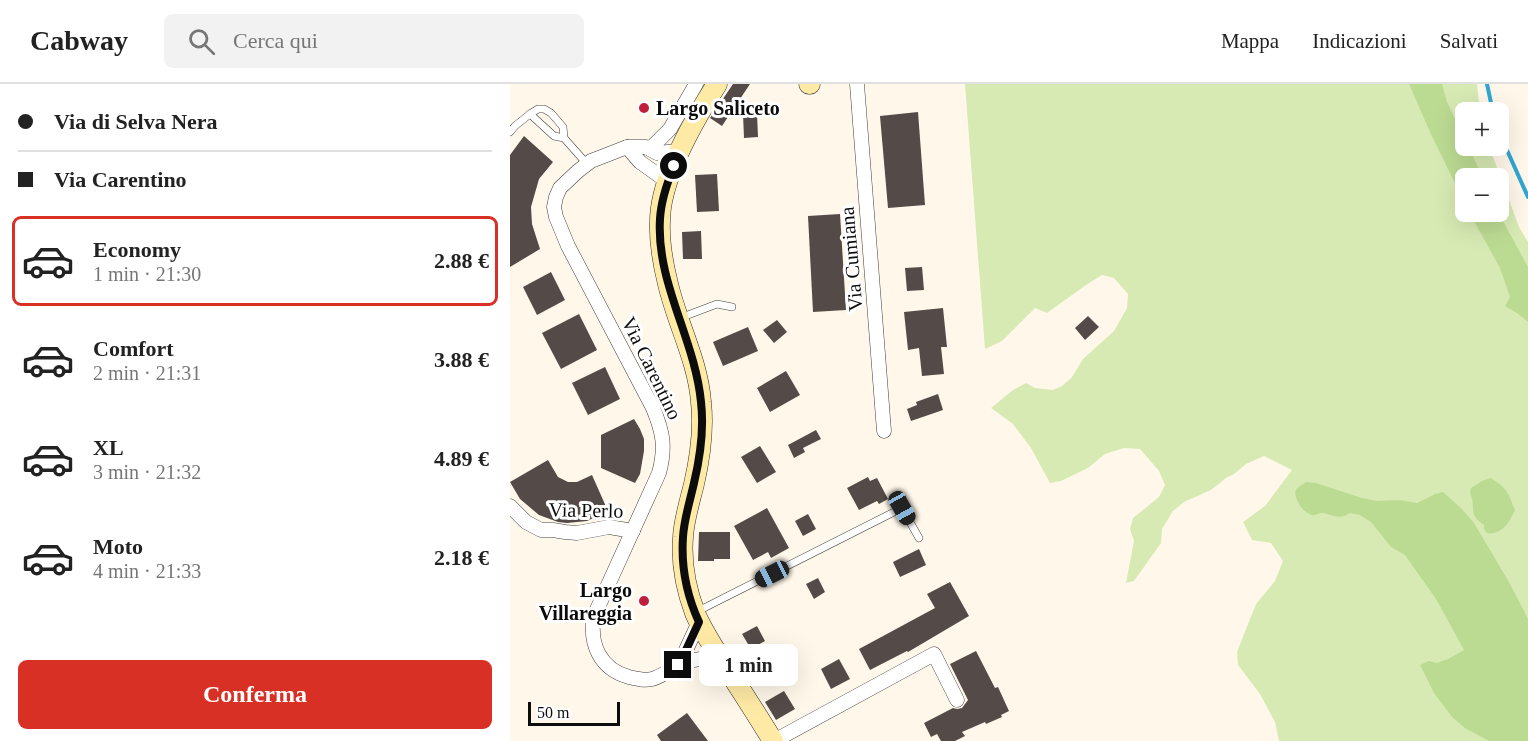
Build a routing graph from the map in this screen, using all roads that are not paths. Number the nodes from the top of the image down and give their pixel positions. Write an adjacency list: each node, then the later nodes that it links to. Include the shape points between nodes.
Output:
1 (696, 84): 8 (street, via 670,129)
2 (717, 84): 9 (street)
3 (857, 84): 14 (street, Via Cumiana)
4 (530, 114): 5 (lane); 6 (lane, via 554,136); 6 (lane, via 538,109 551,113 563,128)
5 (512, 127)
6 (564, 138): 10 (lane)
7 (627, 147): 8 (street, Via Carentino); 10 (street, Via Carentino); 11 (street)
8 (650, 149): 9 (street, Via Carentino, via 657,153)
9 (679, 151): 11 (street)
10 (587, 164): 16 (street, Via Carentino, via 560,188 554,207 556,217 653,408 664,445 659,473)
11 (668, 182): 13 (street, via 660,239)
12 (732, 307): 13 (lane, via 717,304)
13 (679, 318): 18 (street, via 701,401 699,455 683,536 686,585)
14 (884, 431)
15 (510, 506): 16 (street, Via Perlo, via 525,522 541,530 577,533 609,527)
16 (633, 531): 20 (street, Via Carentino, via 594,616 594,644 609,668 623,676 651,679)
17 (918, 538): 18 (lane, via 902,508)
18 (697, 617): 19 (street); 20 (street)
19 (719, 655): 20 (street, Via Carentino); 22 (street)
20 (680, 663)
21 (957, 700): 22 (street, via 934,654)
22 (773, 741)

